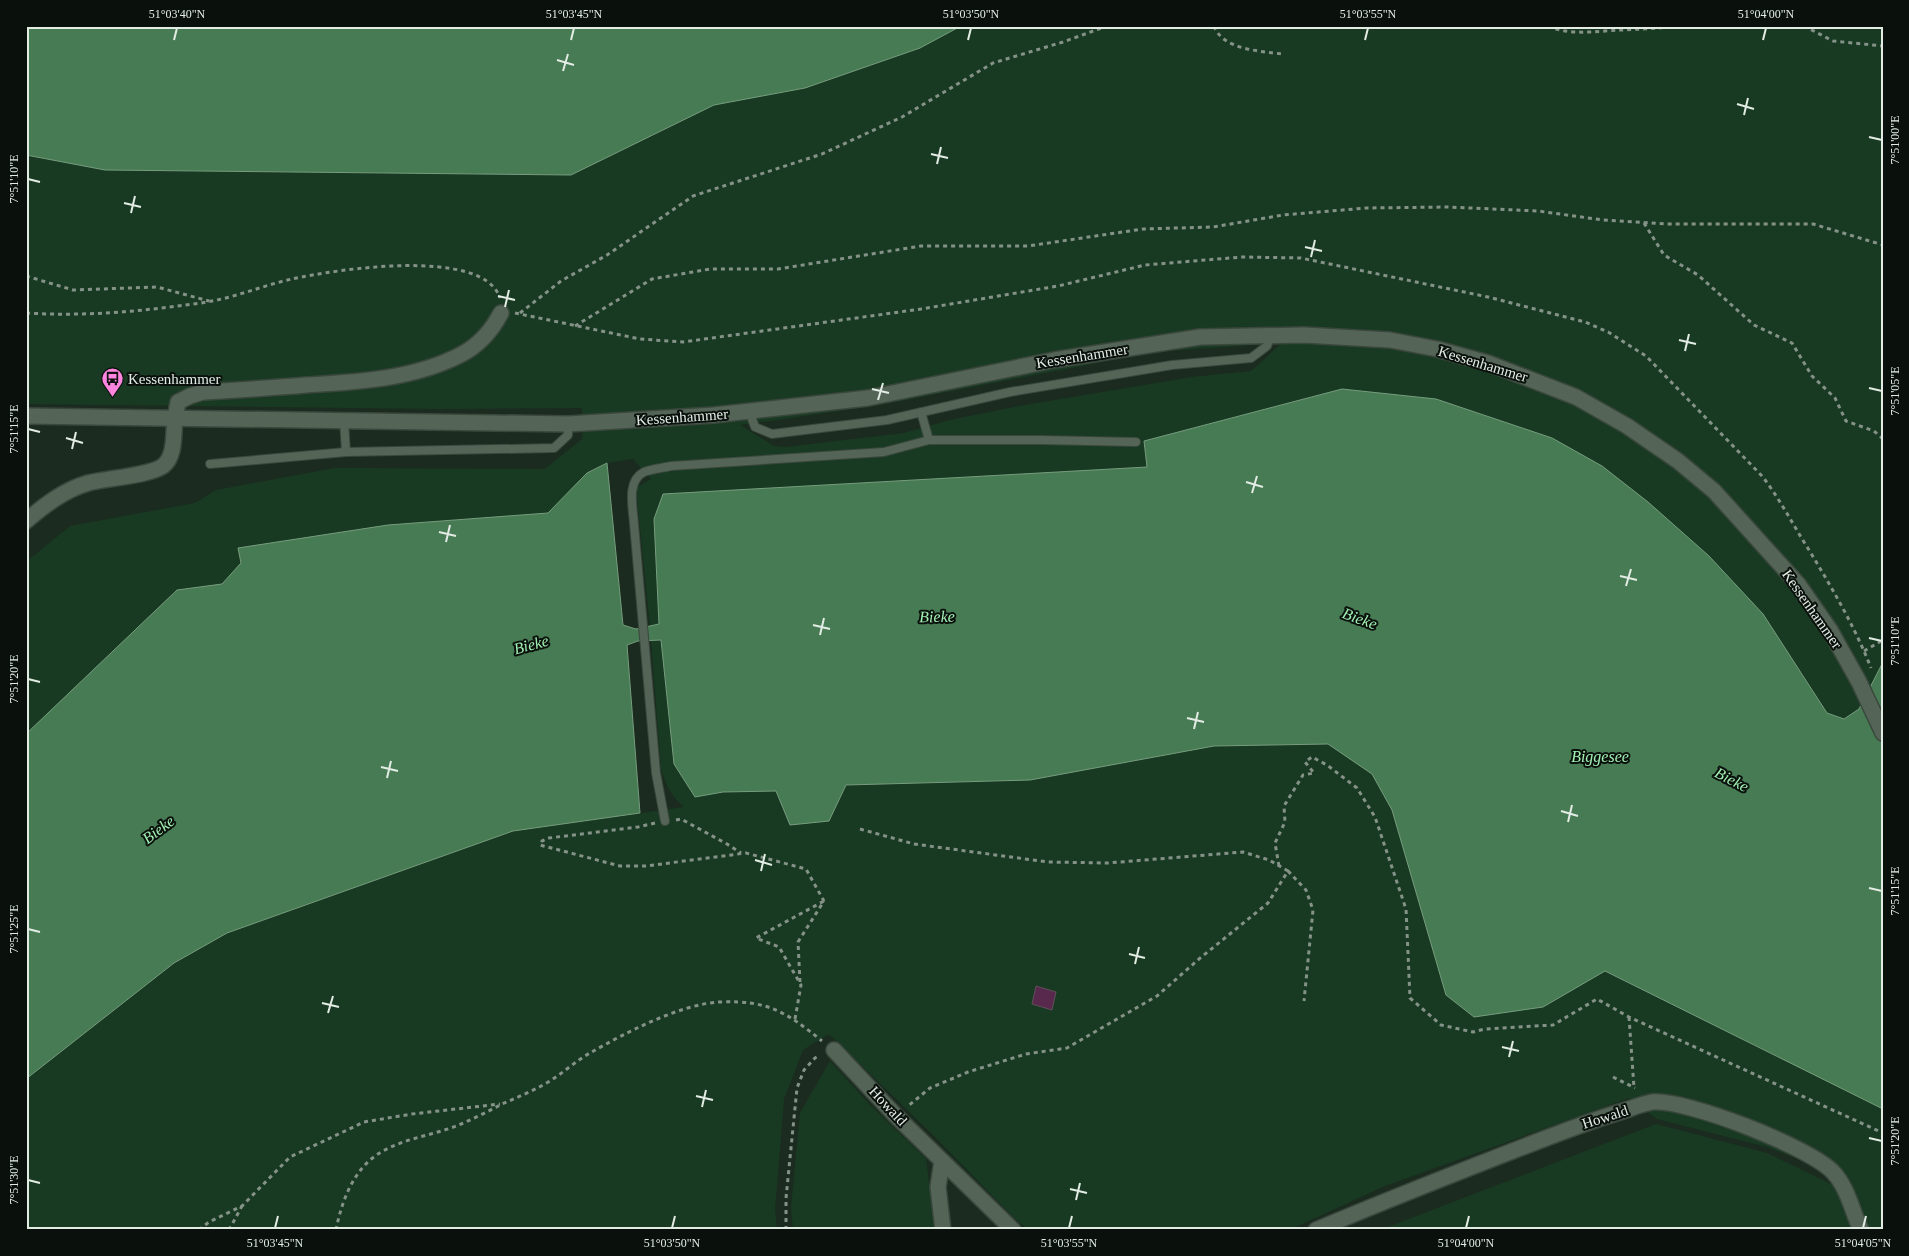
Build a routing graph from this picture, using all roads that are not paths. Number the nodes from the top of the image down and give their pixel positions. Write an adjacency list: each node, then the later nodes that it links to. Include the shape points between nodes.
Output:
1 (501, 313): 6 (main road, via 486,336 464,353 436,365 386,378 352,382 203,392 178,402)
2 (1271, 336): 3 (main road, Kessenhammer, via 1200,337 1054,360 868,398); 4 (lane, via 1268,346 1251,358 1172,365 1010,392); 14 (main road, Kessenhammer, via 1390,340 1437,349 1530,378 1576,397 1627,426 1714,491 1798,584 1830,630)
3 (749, 411): 4 (lane, via 755,426 772,434 888,420); 8 (main road, Kessenhammer)
4 (921, 412): 9 (lane)
5 (26, 416): 6 (main road, Kessenhammer)
6 (175, 418): 7 (main road, Kessenhammer); 13 (main road, via 171,454 163,466 87,484 47,503)
7 (344, 421): 8 (main road, Kessenhammer); 11 (lane)
8 (568, 424): 11 (lane, via 568,435 554,448)
9 (928, 440): 10 (lane); 15 (lane, via 884,452 671,466 644,472 637,477 632,485 645,647 656,773)
10 (1136, 442)
11 (346, 452): 12 (lane)
12 (210, 464)
13 (26, 521)
14 (1883, 733)
15 (665, 821)
16 (834, 1050): 17 (main road, Howald)
17 (942, 1161): 18 (main road, via 938,1187); 19 (main road, Howald)
18 (943, 1230)
19 (1013, 1230)
20 (1316, 1230): 21 (main road, Howald, via 1547,1138 1642,1105 1661,1102 1721,1117 1816,1159 1839,1180)
21 (1861, 1230)

